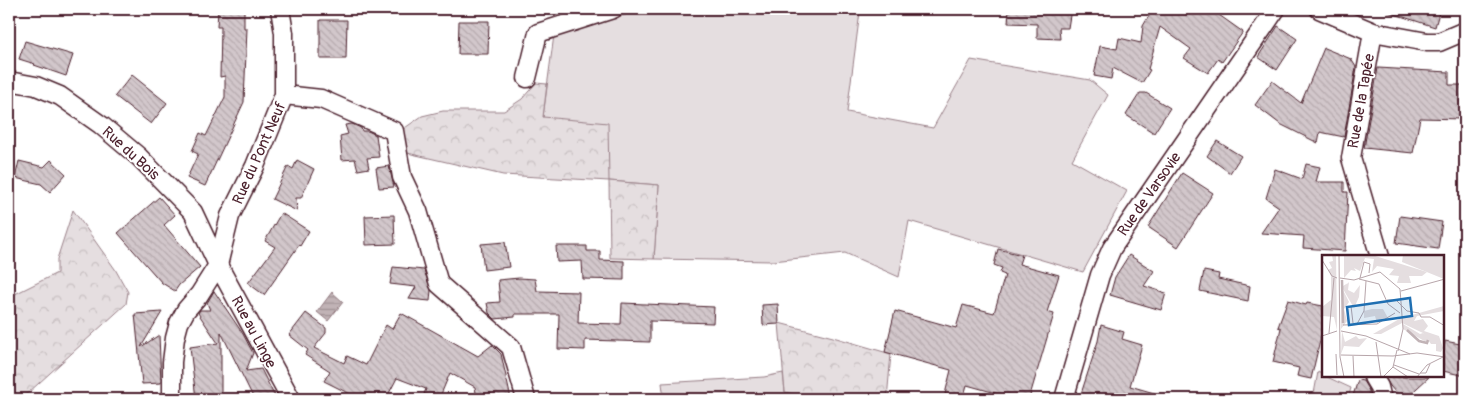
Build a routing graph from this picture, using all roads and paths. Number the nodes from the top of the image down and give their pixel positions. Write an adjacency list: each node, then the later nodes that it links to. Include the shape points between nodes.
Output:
1 (280, 9): 9 (street, Rue du Pont Neuf, via 284,33)
2 (613, 9): 7 (street, via 538,33)
3 (1276, 9): 16 (street, Rue de Varsovie, via 1112,248 1100,275)
4 (1319, 9): 6 (street)
5 (1465, 31): 6 (street, via 1439,42)
6 (1373, 32): 10 (street, Rue de la Tapée, via 1351,158)
7 (527, 78)
8 (9, 81): 11 (street, Rue du Bois, via 36,86 60,96 139,158 193,212)
9 (284, 95): 11 (street, Rue du Pont Neuf, via 256,166 230,216); 15 (street, via 321,99 394,131 402,177 418,211 439,284 511,347)
10 (1379, 255)
11 (218, 265): 13 (street, Rue du Pont Neuf, via 179,323 172,362); 14 (street, Rue au Linge)
12 (1374, 378): 17 (street)
13 (172, 399)
14 (290, 399)
15 (526, 399)
16 (1064, 399)
17 (1382, 399)

